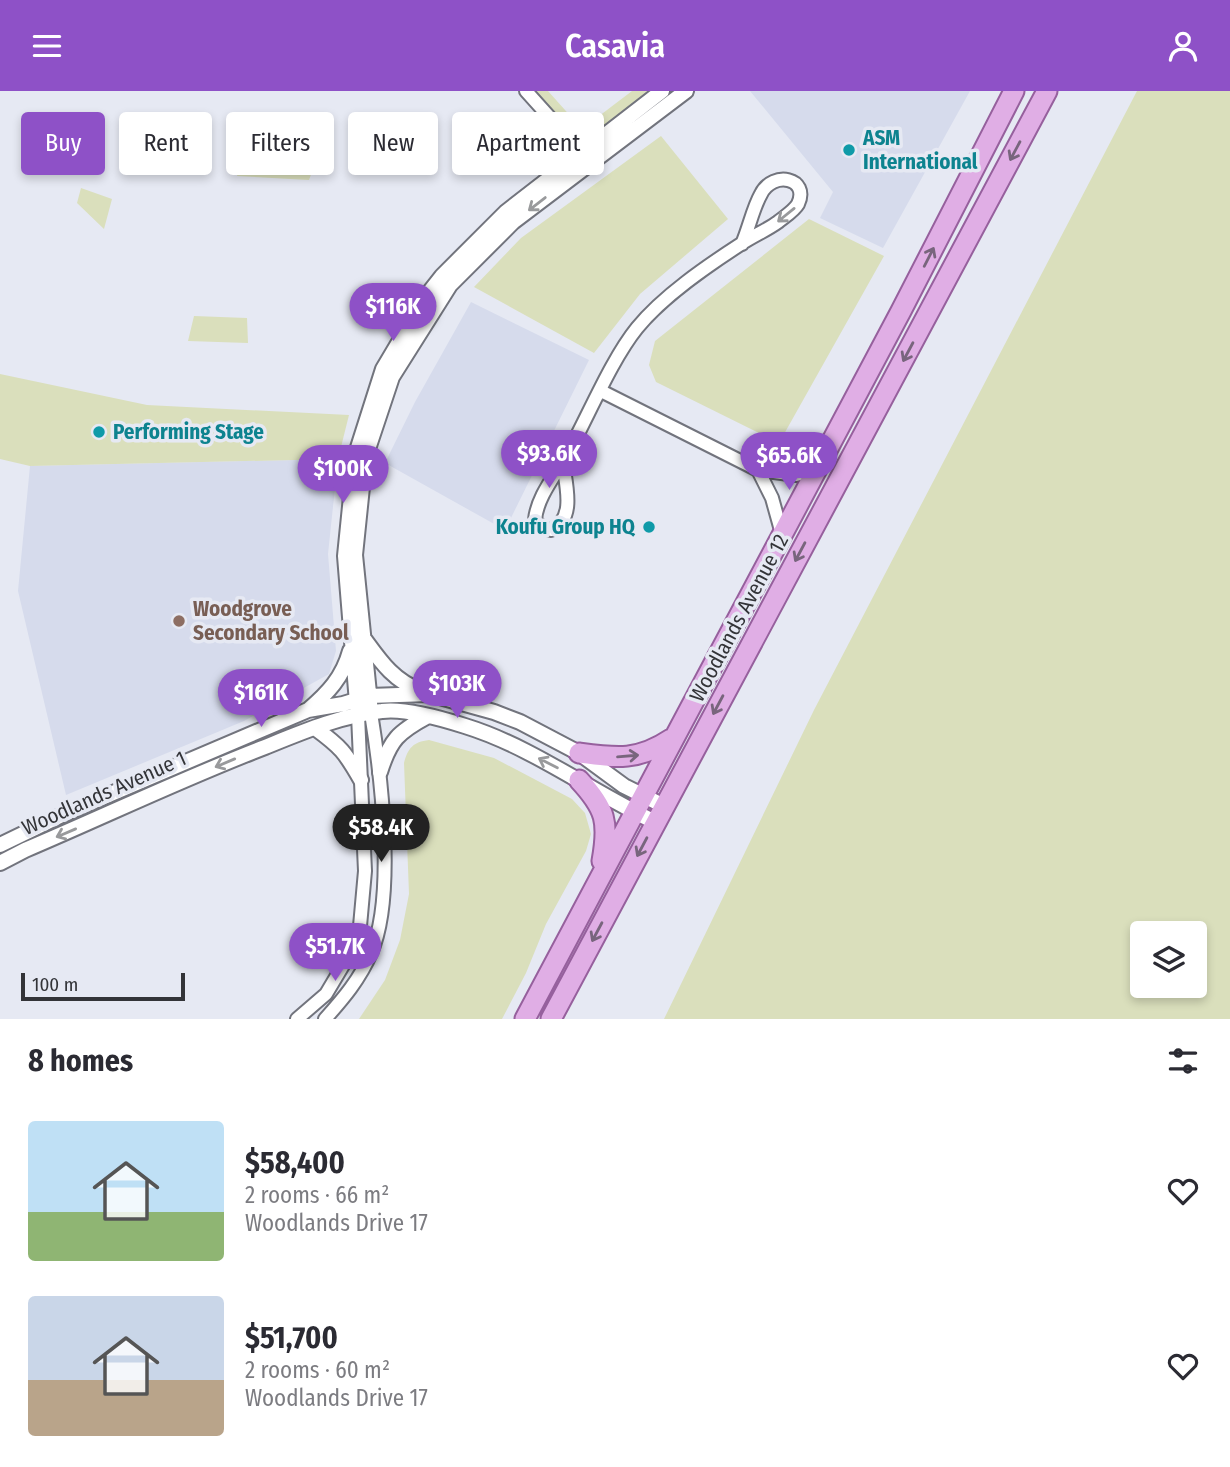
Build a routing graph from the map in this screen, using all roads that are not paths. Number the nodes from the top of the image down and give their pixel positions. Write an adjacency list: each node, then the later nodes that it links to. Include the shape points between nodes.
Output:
1 (526, 91): 6 (street)
2 (662, 91): 7 (street)
3 (686, 91): 8 (street)
4 (1014, 91): 13 (main road, Woodlands Avenue 12, one-way to 4)
5 (1046, 91): 31 (main road, Woodlands Avenue 12, one-way to 31)
6 (545, 112)
7 (604, 142)
8 (604, 146)
9 (561, 175): 16 (street, via 506,212 442,276 383,369 355,457 345,556)
10 (742, 244): 10 (street, one-way to 10, via 761,193 773,181 793,181 800,196 795,208); 11 (street, via 646,318 627,341)
11 (601, 391): 12 (street); 14 (street)
12 (563, 463): 12 (street, via 568,504 565,519 559,527 542,528 534,520 536,508)
13 (817, 469): 14 (street, via 796,475); 15 (main road, Woodlands Avenue 12)
14 (758, 470): 15 (street)
15 (782, 534): 23 (main road, Woodlands Avenue 12)
16 (359, 640): 17 (street, via 390,674); 18 (street); 19 (street, via 337,682)
17 (429, 695): 18 (street, Woodlands Avenue 1); 24 (street, Woodlands Avenue 1, via 520,722)
18 (363, 698): 19 (street, Woodlands Avenue 1); 20 (street)
19 (308, 710): 29 (street, Woodlands Avenue 1)
20 (365, 714): 21 (street, Woodlands Avenue 1, via 385,710); 22 (street, Woodlands Avenue 1); 25 (street); 26 (street)
21 (428, 716): 25 (street, via 396,736); 27 (street, Woodlands Avenue 1, one-way to 21, via 484,732)
22 (315, 728): 26 (street, via 336,742); 28 (street, Woodlands Avenue 1, one-way to 28)
23 (672, 738): 24 (main road, one-way to 23, via 632,757); 30 (main road, Woodlands Avenue 12)
24 (579, 753): 30 (street, Woodlands Avenue 1, via 624,786)
25 (380, 772): 36 (street, via 384,896 373,951 347,996)
26 (361, 780): 35 (street, via 365,882 360,926 354,947 326,994)
27 (579, 780): 30 (street, Woodlands Avenue 1); 34 (main road, via 605,817 607,835)
28 (180, 783): 29 (street, via 167,779); 33 (street, Woodlands Avenue 1, one-way to 33)
29 (135, 784): 32 (street, Woodlands Avenue 1)
30 (638, 804): 31 (street, Woodlands Avenue 1); 34 (main road, Woodlands Avenue 12)
31 (659, 814): 38 (main road, Woodlands Avenue 12, one-way to 38)
32 (0, 845)
33 (0, 863)
34 (598, 879): 37 (main road, Woodlands Avenue 12)
35 (297, 1019)
36 (325, 1019)
37 (525, 1019)
38 (551, 1019)

